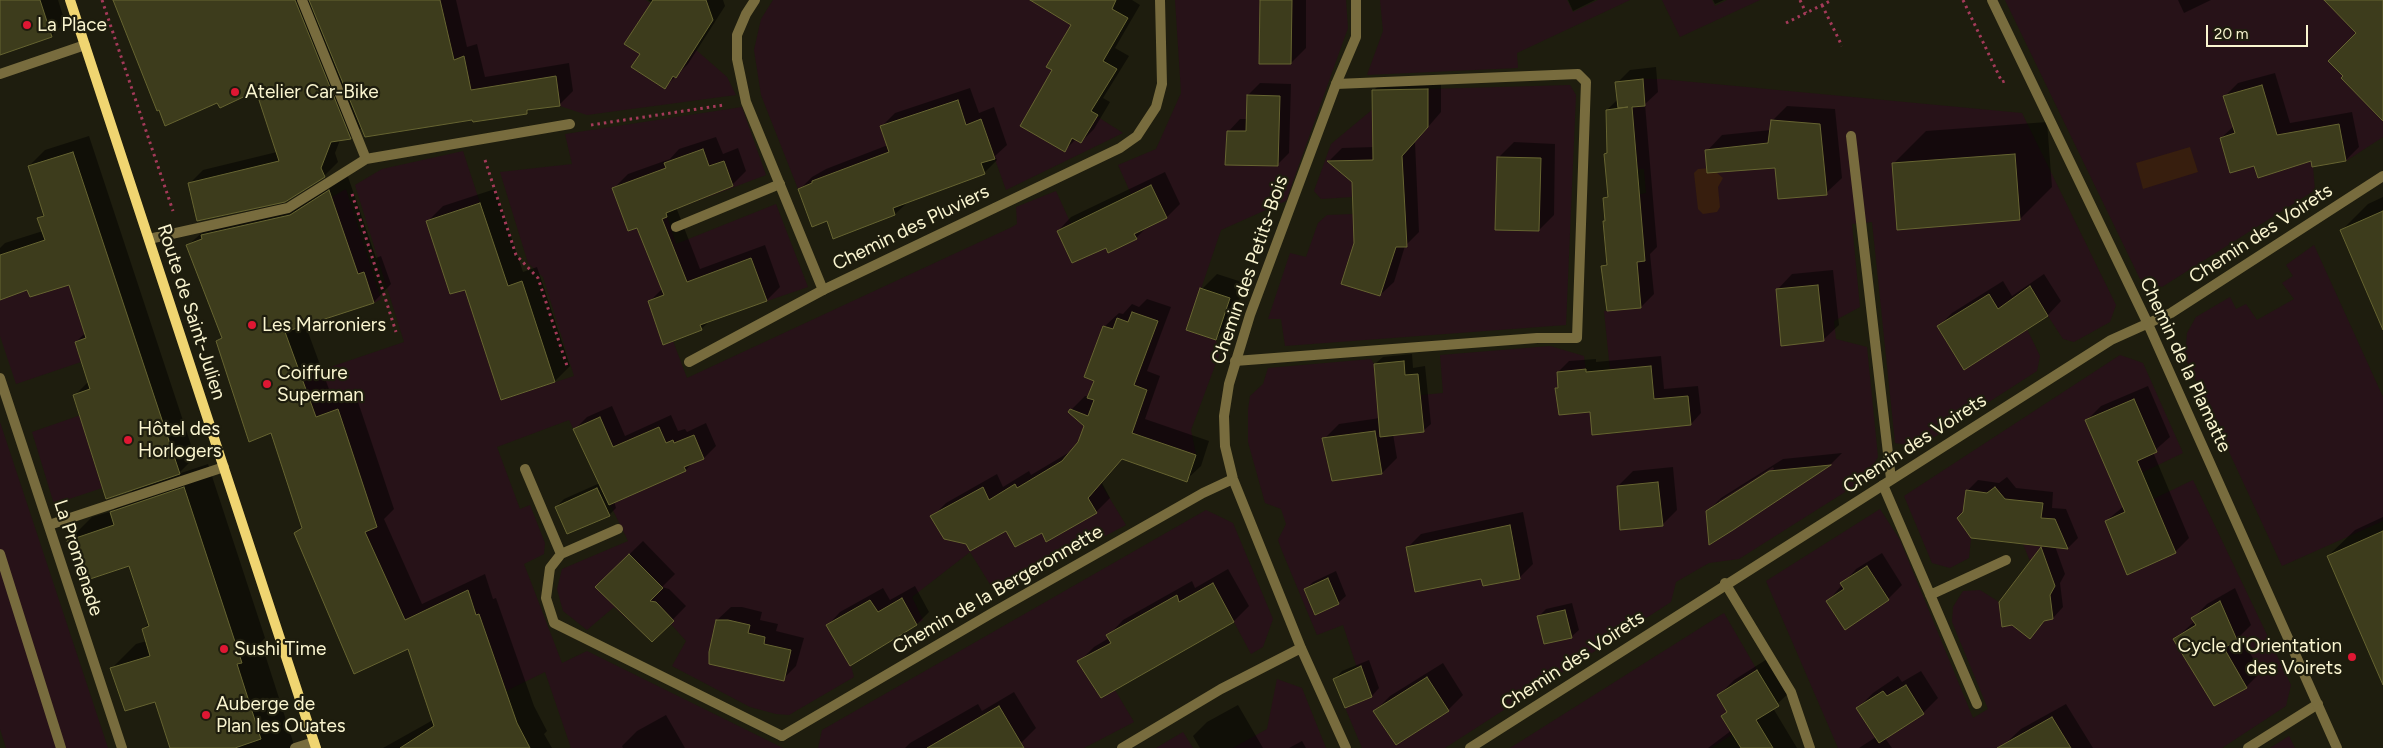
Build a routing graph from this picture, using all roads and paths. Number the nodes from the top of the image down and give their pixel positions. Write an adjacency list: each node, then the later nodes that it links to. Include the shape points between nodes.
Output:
1 (70, 0): 13 (main road, Route de Saint-Julien)
2 (102, 0): 26 (path)
3 (302, 0): 20 (street)
4 (755, 0): 17 (street, Chemin des Pluviers, via 737,35 737,59)
5 (1160, 0): 28 (street, Chemin des Pluviers, via 1162,84 1156,107 1138,136 1120,148)
6 (1356, 0): 16 (street, Chemin des Petits-Bois, via 1356,37)
7 (1800, 0): 11 (path)
8 (1832, 0): 10 (path)
9 (1992, 0): 29 (street, Chemin de la Plamatte)
10 (1822, 5): 11 (path); 14 (path)
11 (1806, 13): 12 (path)
12 (1786, 22)
13 (85, 45): 15 (street); 27 (main road, Route de Saint-Julien)
14 (1842, 46)
15 (0, 74)
16 (1336, 84): 31 (street, Chemin des Petits-Bois); 31 (street, via 1578,74 1586,82 1577,338 1537,338)
17 (746, 102): 18 (path, via 582,126); 23 (street, Chemin des Pluviers)
18 (570, 124): 20 (street)
19 (1851, 136): 38 (street)
20 (366, 158): 21 (street)
21 (345, 172): 26 (street, via 288,208); 30 (path)
22 (2383, 176): 29 (street, Chemin des Voirets, via 2171,313)
23 (780, 184): 25 (street); 28 (street, Chemin des Pluviers)
24 (494, 190): 33 (path, via 516,255 538,278)
25 (676, 227)
26 (180, 232): 27 (street)
27 (148, 239): 35 (main road, Route de Saint-Julien)
28 (824, 290): 32 (street)
29 (2148, 324): 38 (street, Chemin des Voirets, via 2110,340); 48 (street, Chemin de la Plamatte)
30 (396, 332)
31 (1235, 361): 37 (street, Chemin des Petits-Bois, via 1224,416 1225,446)
32 (688, 362)
33 (568, 369)
34 (0, 378): 39 (street, La Promenade)
35 (224, 467): 39 (street); 49 (main road, Route de Saint-Julien)
36 (525, 469): 42 (street)
37 (1233, 479): 42 (street, Chemin de la Bergeronnette, via 1000,608 782,736 554,623 546,598 550,568); 46 (street, Chemin des Petits-Bois)
38 (1887, 482): 44 (street, Chemin des Voirets); 45 (street)
39 (49, 525): 51 (street, La Promenade)
40 (618, 529): 42 (street)
41 (0, 554): 50 (street)
42 (561, 554)
43 (2006, 560): 45 (street)
44 (1726, 583): 55 (street, Chemin des Voirets); 56 (street, via 1791,692)
45 (1930, 595): 47 (street)
46 (1301, 648): 53 (street, via 1222,689); 54 (street, Chemin des Petits-Bois)
47 (1977, 704)
48 (2318, 704): 57 (street); 58 (street, Chemin de la Plamatte)
49 (315, 745): 52 (street)
50 (61, 748)
51 (122, 748)
52 (295, 748)
53 (1122, 748)
54 (1346, 748)
55 (1470, 748)
56 (1810, 748)
57 (2248, 748)
58 (2337, 748)

